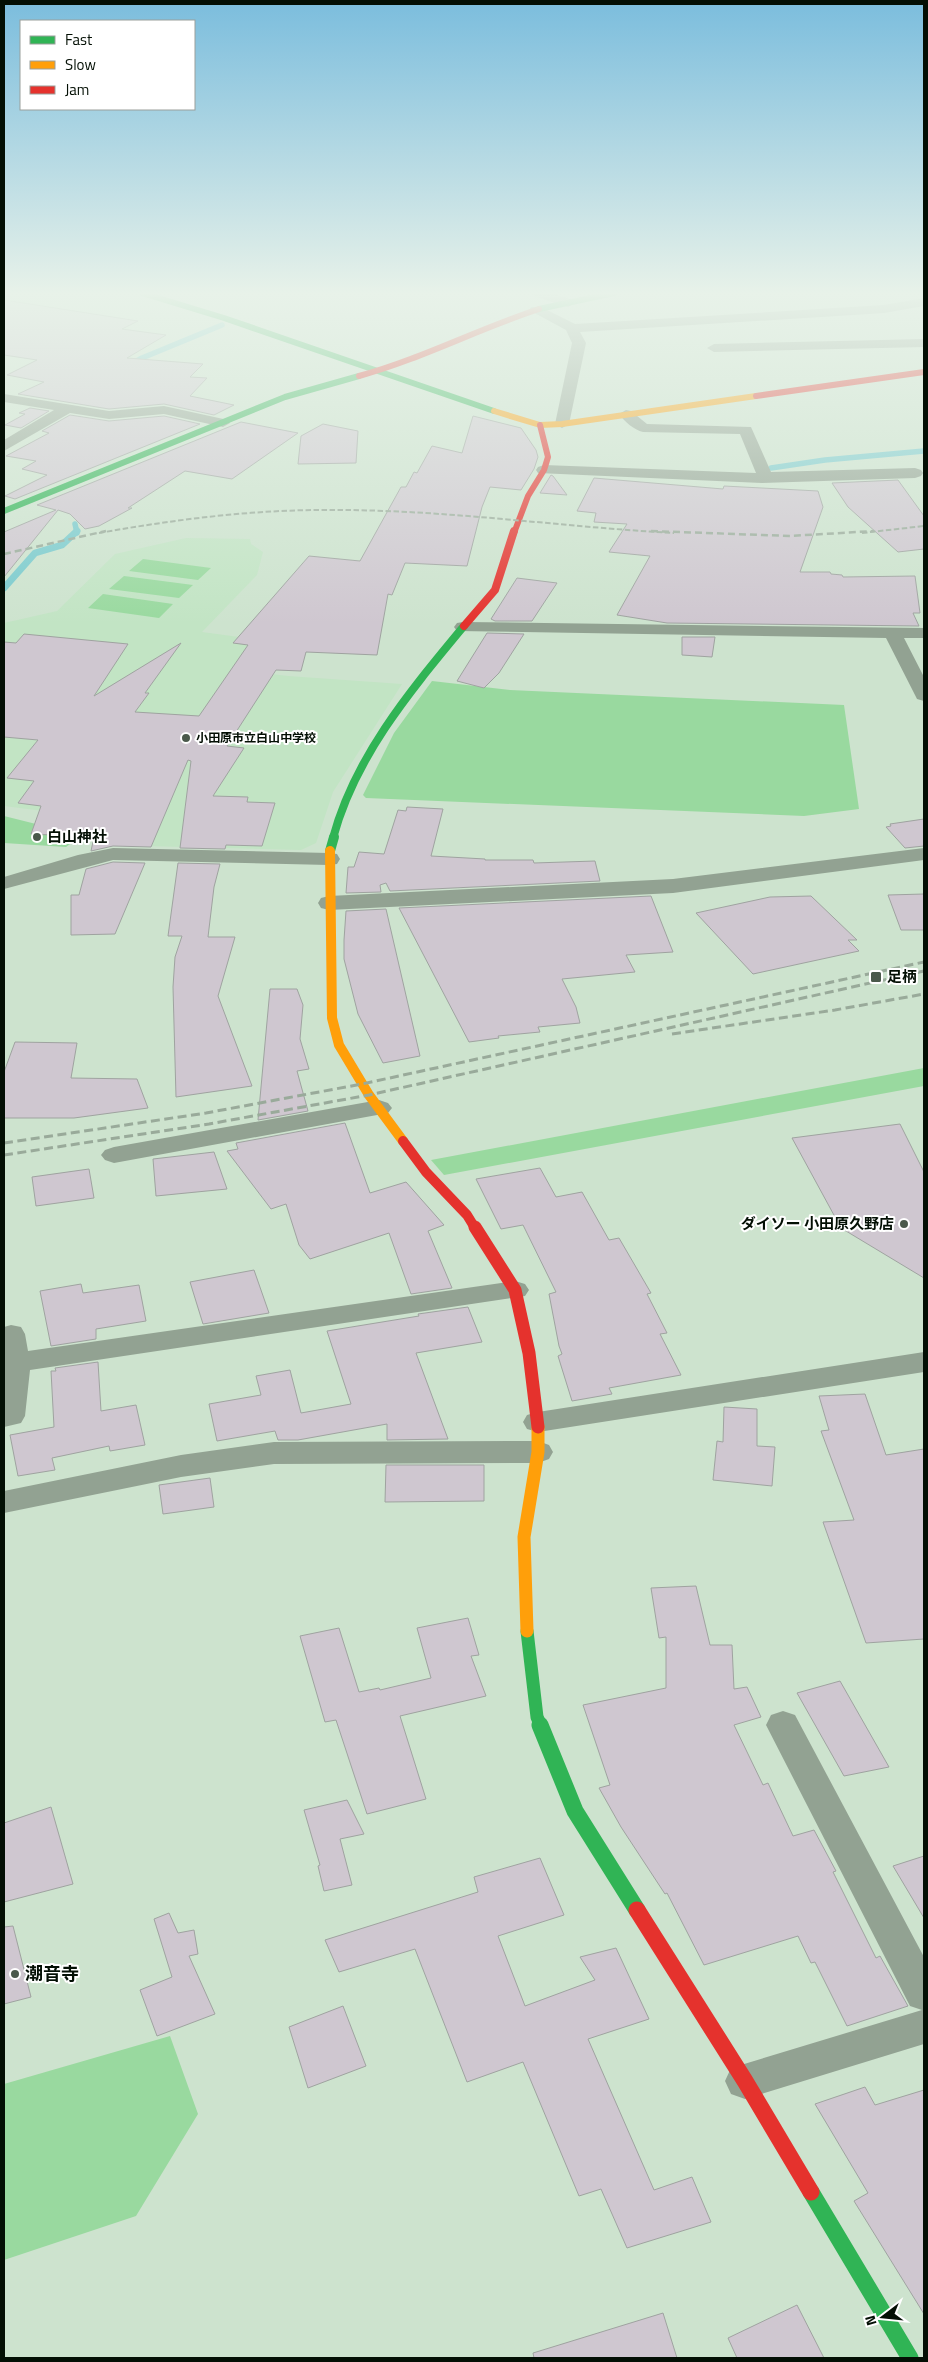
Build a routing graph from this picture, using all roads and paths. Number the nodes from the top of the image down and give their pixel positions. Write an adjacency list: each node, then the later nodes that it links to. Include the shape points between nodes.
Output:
1 (34, 403): 6 (street)
2 (270, 403): 8 (main road)
3 (470, 403): 10 (main road)
4 (566, 403): 9 (street)
5 (702, 403): 7 (main road)
6 (68, 409): 8 (street, via 109,415 164,410); 12 (street)
7 (626, 414): 9 (main road); 16 (street, via 643,428 746,430)
8 (224, 423): 17 (main road)
9 (562, 424): 10 (main road)
10 (540, 425): 14 (main road, via 548,457)
11 (4, 430): 12 (street)
12 (26, 433): 13 (street)
13 (4, 446)
14 (544, 470): 16 (street); 18 (main road, via 517,522 495,590)
15 (915, 472): 16 (street)
16 (765, 477)
17 (4, 511)
18 (464, 627): 19 (street); 23 (main road, via 421,677 380,736 346,796 334,826)
19 (892, 632): 20 (street); 21 (street)
20 (924, 633)
21 (924, 695)
22 (924, 854): 25 (street, via 673,886)
23 (329, 859): 24 (street, via 113,854); 25 (main road)
24 (4, 883)
25 (329, 904): 26 (main road, via 332,1018 339,1045)
26 (379, 1108): 27 (street); 28 (main road, via 426,1172 467,1215)
27 (114, 1156)
28 (515, 1290): 30 (street); 33 (main road, via 529,1353)
29 (11, 1334): 30 (street)
30 (16, 1362): 32 (street, via 10,1416)
31 (924, 1362): 33 (street)
32 (4, 1417)
33 (538, 1422): 34 (main road)
34 (538, 1452): 35 (street, via 274,1453 181,1466); 39 (main road, via 524,1537 527,1630 537,1717 575,1811)
35 (4, 1502)
36 (783, 1725): 37 (street)
37 (924, 1994)
38 (924, 2027): 39 (street)
39 (745, 2082): 40 (main road)
40 (910, 2358)

